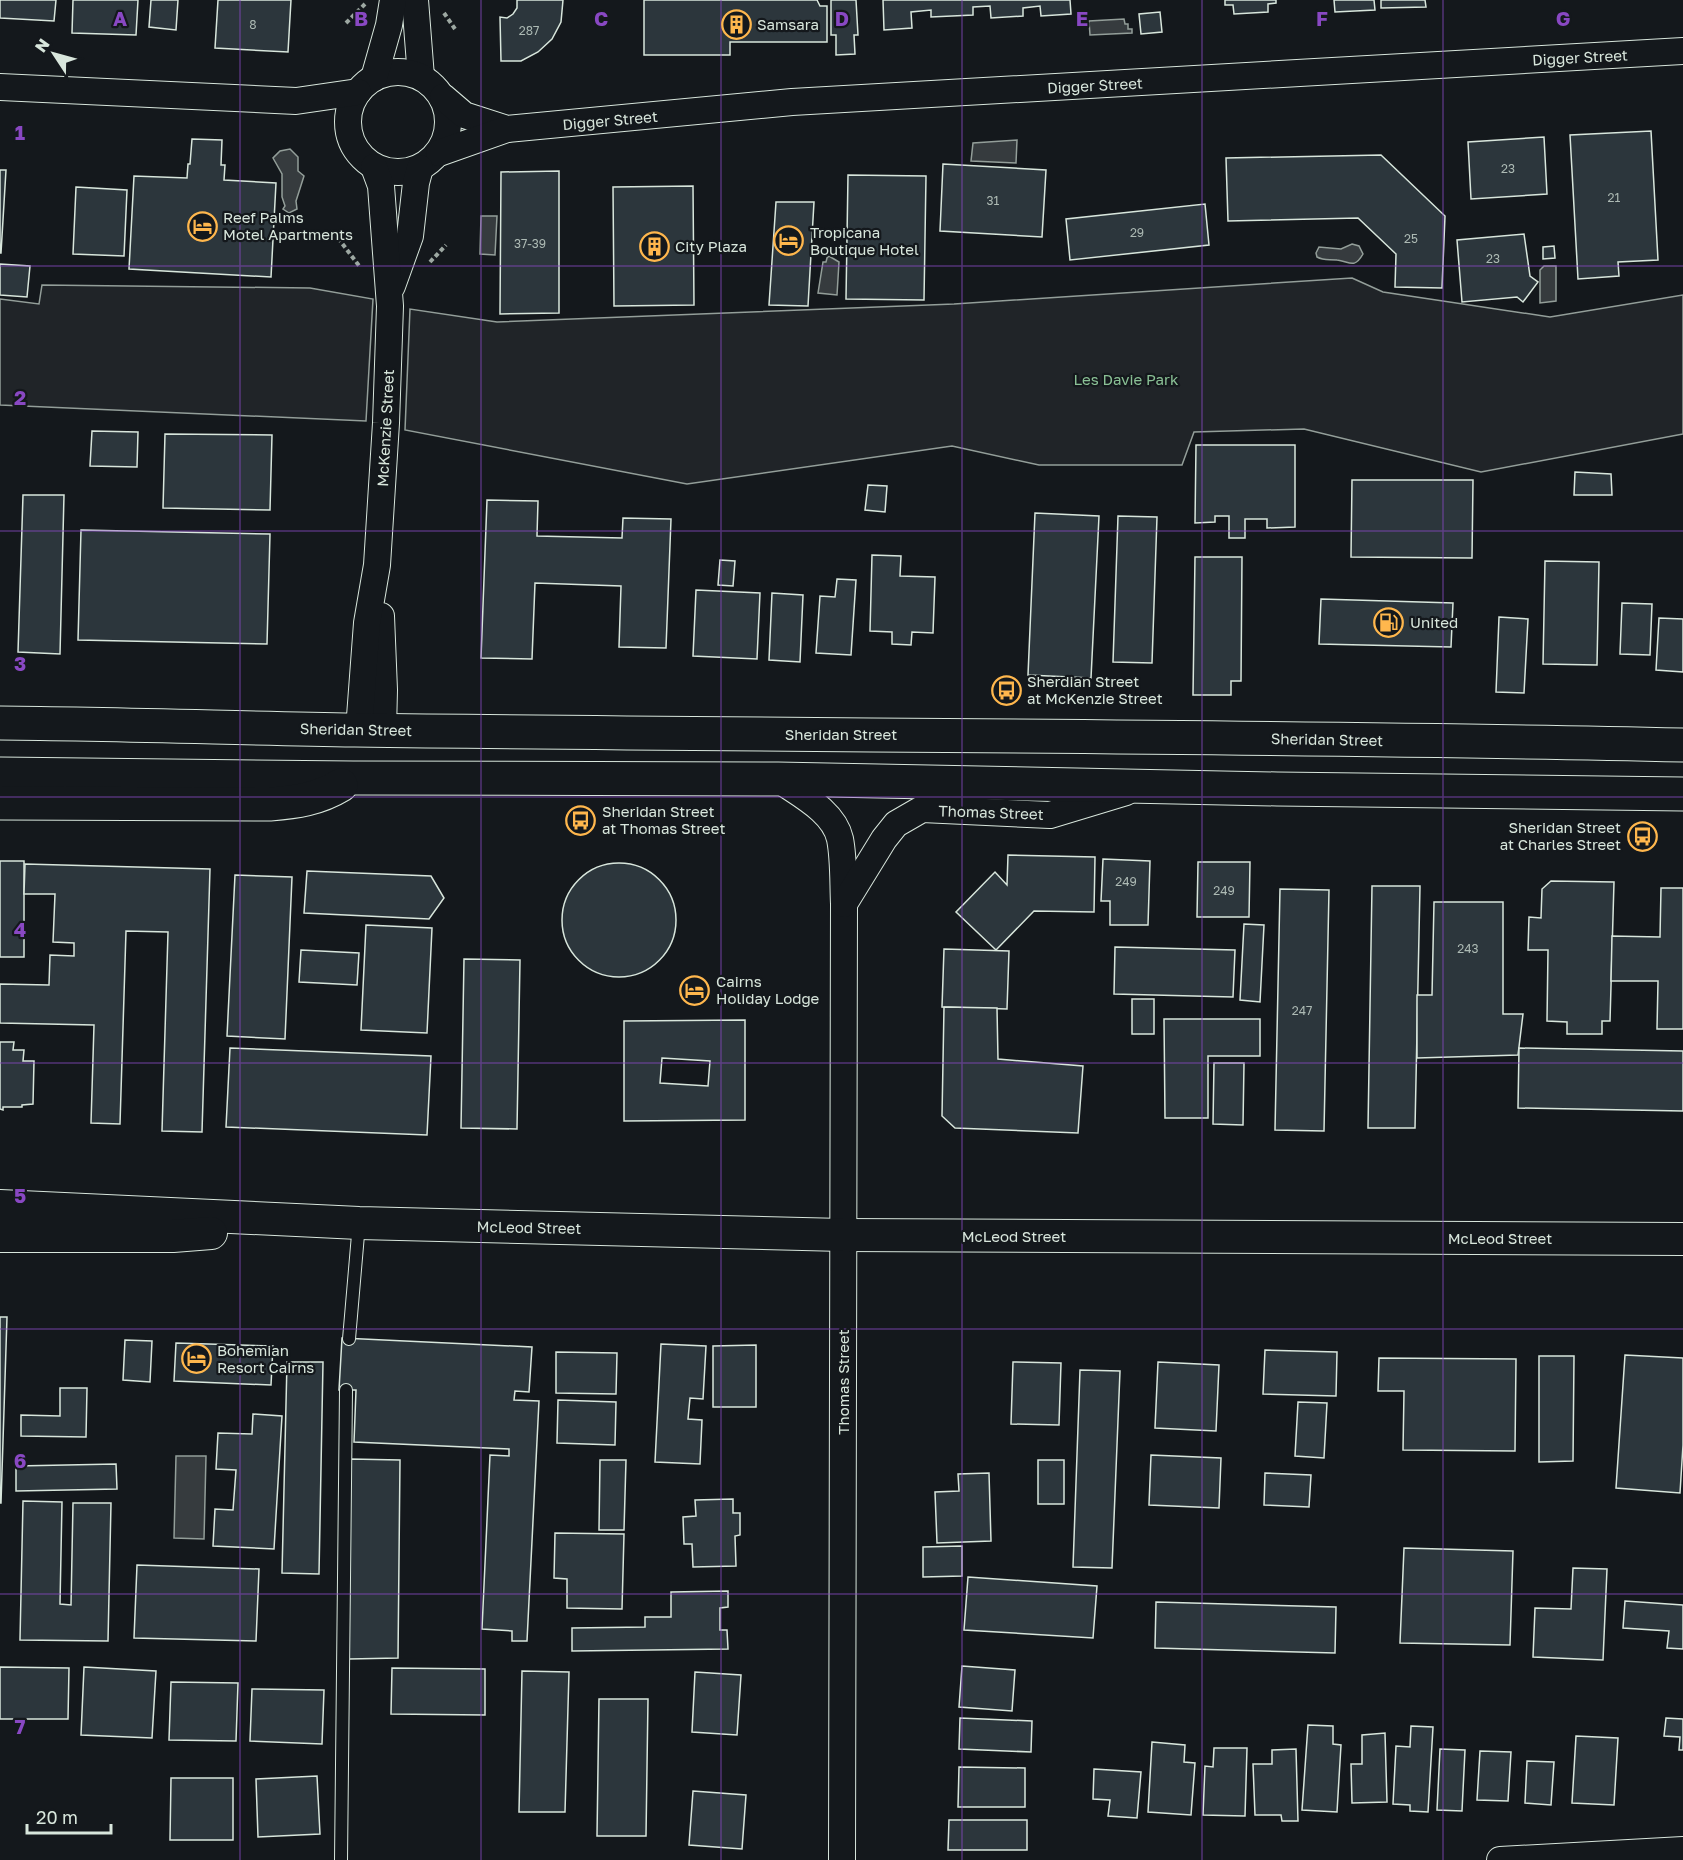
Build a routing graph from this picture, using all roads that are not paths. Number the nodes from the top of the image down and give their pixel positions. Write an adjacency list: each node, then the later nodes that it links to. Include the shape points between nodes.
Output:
1 (393, 0): 5 (street, via 389,25)
2 (415, 0): 4 (street)
3 (1683, 51): 9 (street, Digger Street, via 792,102)
4 (422, 77): 5 (street, via 389,72); 7 (street)
5 (366, 85): 8 (street); 10 (street, via 351,105)
6 (0, 87): 8 (street)
7 (443, 97): 9 (street, Digger Street, via 464,115); 11 (street, via 448,111 446,140)
8 (296, 101): 10 (street, via 331,118)
9 (507, 129): 11 (street, Digger Street)
10 (350, 136): 12 (street, via 363,159)
11 (429, 161): 12 (street, via 405,173); 13 (street, McKenzie Street, via 416,183 410,236)
12 (374, 167): 13 (street, McKenzie Street, via 381,186)
13 (390, 292): 15 (street, McKenzie Street, via 377,565 367,623)
14 (0, 723): 15 (highway, Sheridan Street)
15 (371, 730): 16 (highway, Sheridan Street); 18 (highway)
16 (1683, 745)
17 (0, 774): 18 (highway)
18 (360, 778): 19 (highway); 22 (highway, via 314,798 270,804)
19 (778, 779): 20 (highway); 23 (street, Thomas Street, via 831,820 840,838)
20 (1146, 786): 21 (highway); 23 (street, Thomas Street, via 1050,815 922,809 896,824)
21 (1683, 794)
22 (0, 803)
23 (844, 904): 26 (street, Thomas Street)
24 (0, 1206): 25 (street, McLeod Street)
25 (353, 1223): 26 (street, McLeod Street); 27 (street, McLeod Street, via 173,1236); 29 (lane)
26 (843, 1235): 28 (street, McLeod Street); 33 (street, Thomas Street)
27 (0, 1236)
28 (1683, 1239)
29 (349, 1339)
30 (346, 1390): 32 (lane)
31 (1683, 1850): 34 (street)
32 (341, 1860)
33 (842, 1860)
34 (1500, 1860)

